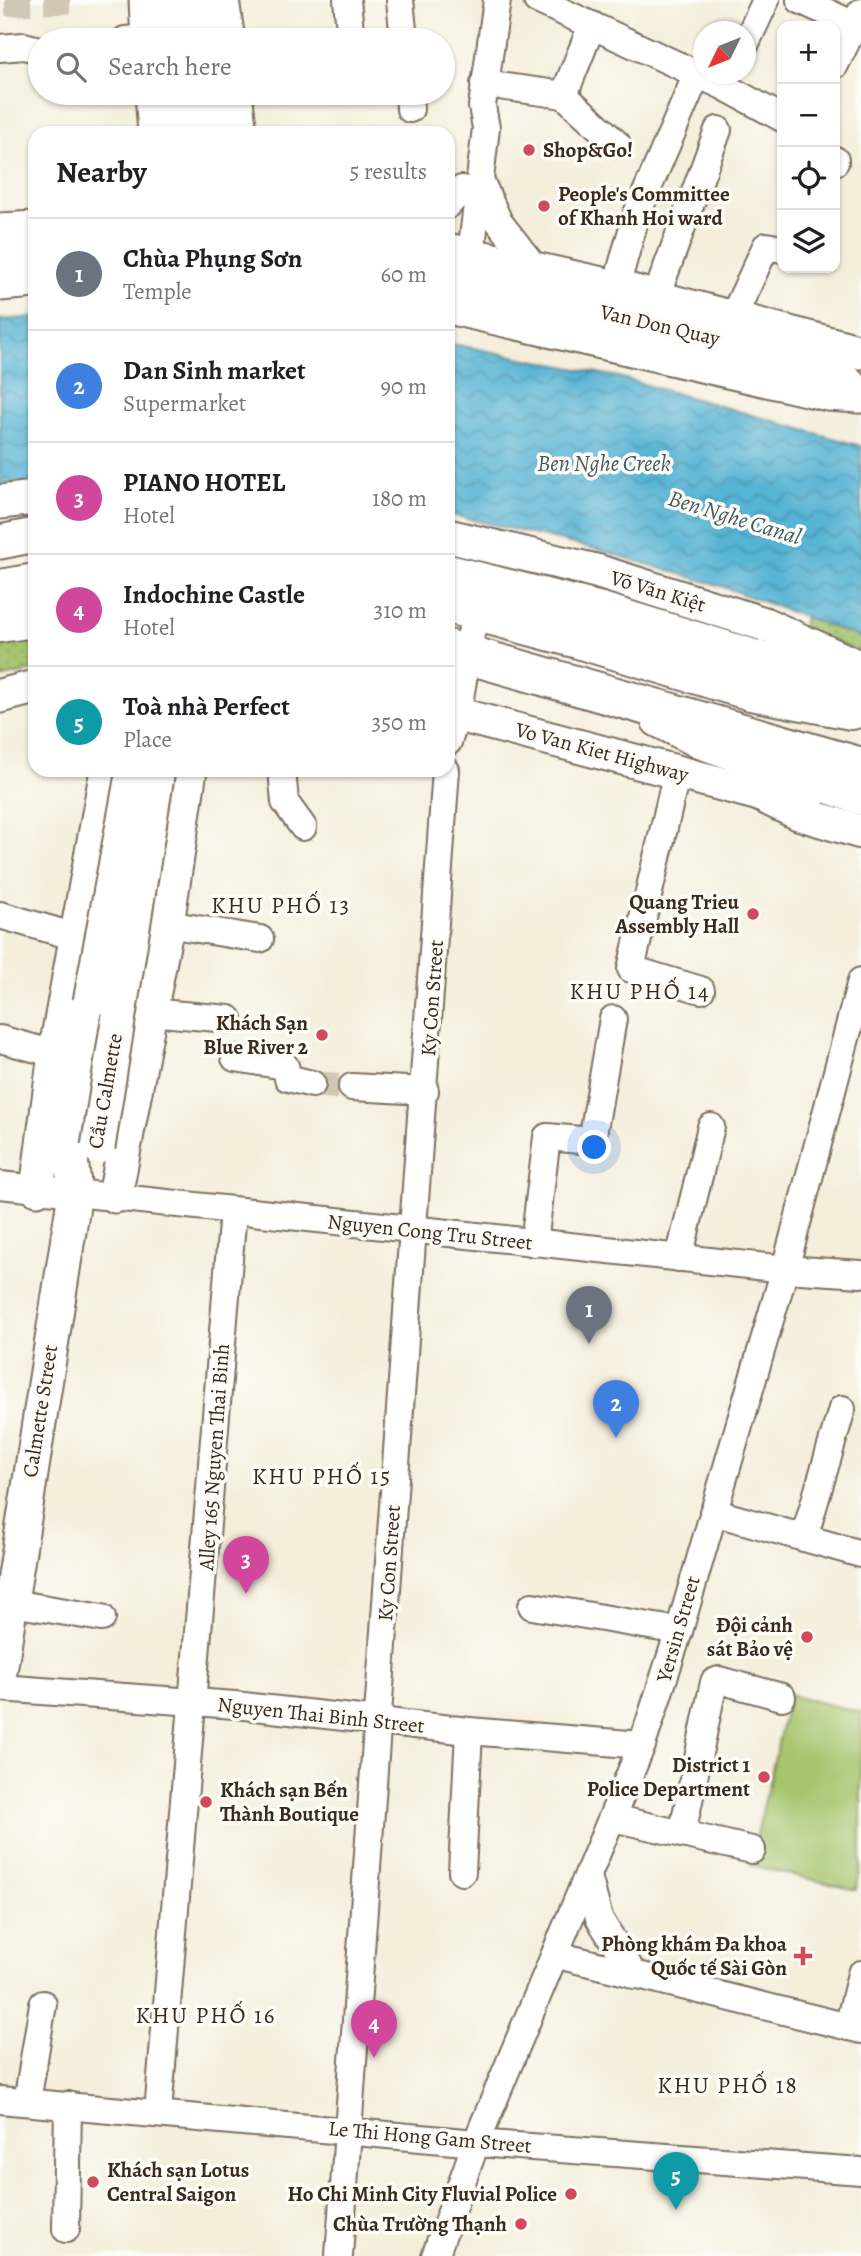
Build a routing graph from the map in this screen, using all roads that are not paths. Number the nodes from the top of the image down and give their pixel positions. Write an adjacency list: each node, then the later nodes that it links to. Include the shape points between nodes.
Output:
1 (146, 0): 14 (main road)
2 (169, 0): 15 (main road)
3 (195, 0): 16 (main road)
4 (222, 0): 17 (main road)
5 (347, 0): 18 (street)
6 (400, 0): 19 (street)
7 (497, 0): 26 (street)
8 (537, 0): 13 (street)
9 (766, 0): 11 (street)
10 (800, 0): 12 (street)
11 (756, 22)
12 (859, 22): 22 (street)
13 (592, 25): 23 (street); 27 (street)
14 (147, 28)
15 (154, 28)
16 (198, 28)
17 (226, 28)
18 (350, 28)
19 (403, 28)
20 (28, 47): 21 (street)
21 (0, 48)
22 (840, 56)
23 (693, 72)
24 (693, 83): 49 (street, via 636,216)
25 (734, 84): 32 (street)
26 (483, 95): 27 (street); 39 (street, via 471,125)
27 (564, 95): 38 (street)
28 (153, 105): 33 (main road)
29 (180, 105): 34 (main road)
30 (205, 105): 35 (main road)
31 (236, 105): 36 (main road)
32 (777, 114)
33 (154, 126)
34 (181, 126)
35 (207, 126)
36 (239, 126)
37 (718, 131): 50 (street)
38 (617, 144)
39 (463, 191): 45 (street, via 499,222); 46 (street)
40 (0, 228): 41 (main road)
41 (28, 228)
42 (777, 248): 51 (street, via 766,246)
43 (28, 252): 44 (main road)
44 (0, 254)
45 (535, 268): 46 (main road, Van Don Quay); 49 (main road, Van Don Quay)
46 (455, 271): 53 (main road, via 804,387); 53 (main road, Van Don Quay, via 773,352 836,372)
47 (28, 282): 48 (main road)
48 (0, 284)
49 (616, 287): 50 (main road, Van Don Quay)
50 (656, 298): 51 (main road, Van Don Quay)
51 (733, 317): 52 (main road, Van Don Quay)
52 (858, 345)
53 (860, 396)
54 (28, 499): 55 (main road)
55 (0, 502)
56 (28, 536): 58 (main road)
57 (455, 538): 69 (main road, Võ Văn Kiệt, via 596,571 764,624)
58 (0, 542)
59 (28, 571): 60 (highway)
60 (0, 575)
61 (455, 577): 69 (highway)
62 (28, 584): 63 (highway)
63 (0, 589)
64 (457, 603): 67 (street, Ky Con Street); 71 (highway, via 751,691)
65 (28, 619): 66 (highway)
66 (0, 623)
67 (457, 651): 68 (street, Ky Con Street); 70 (highway)
68 (455, 675)
69 (850, 680)
70 (614, 694): 75 (highway); 83 (main road, via 683,734)
71 (861, 711)
72 (455, 724): 76 (main road, Vo Van Kiet Highway)
73 (455, 735): 74 (street, Ky Con Street, via 461,754)
74 (455, 764)
75 (861, 767)
76 (677, 772): 84 (main road, Vo Van Kiet Highway); 93 (street, via 631,969)
77 (115, 777): 105 (main road, Cầu Calmette, bridge, via 90,1002)
78 (115, 777): 90 (main road)
79 (157, 777): 105 (main road, Cầu Calmette, bridge)
80 (283, 777): 86 (street, via 285,802)
81 (189, 778): 89 (main road)
82 (447, 778): 103 (street, Ky Con Street)
83 (825, 786): 84 (main road); 85 (main road)
84 (756, 793): 87 (main road, via 798,813)
85 (861, 798)
86 (303, 827)
87 (861, 832)
88 (0, 915): 90 (street)
89 (166, 924): 91 (street); 94 (main road)
90 (76, 937): 99 (main road)
91 (260, 939)
92 (861, 981): 97 (street, Yersin Street)
93 (701, 990)
94 (148, 1012): 95 (street); 109 (main road)
95 (229, 1019)
96 (613, 1019): 112 (street, via 592,1142 547,1137)
97 (855, 1021): 114 (street, Yersin Street)
98 (0, 1039): 99 (street)
99 (55, 1054): 107 (main road)
100 (235, 1058): 101 (street, via 285,1066 288,1078)
101 (312, 1084)
102 (352, 1087): 103 (street)
103 (425, 1091): 111 (street, Ky Con Street)
104 (711, 1127): 113 (street)
105 (83, 1144): 108 (main road, Cầu Calmette)
106 (0, 1185): 107 (street, Nguyen Cong Tru Street)
107 (37, 1189): 108 (street, Nguyen Cong Tru Street)
108 (75, 1193): 109 (street, Nguyen Cong Tru Street); 120 (main road, Calmette Street)
109 (115, 1196): 110 (street, Nguyen Cong Tru Street)
110 (233, 1211): 111 (street, Nguyen Cong Tru Street); 127 (street, Alley 165 Nguyen Thai Binh)
111 (414, 1228): 112 (street, Nguyen Cong Tru Street); 128 (street, Ky Con Street)
112 (534, 1243): 113 (street, Nguyen Cong Tru Street)
113 (679, 1258): 114 (street, Nguyen Cong Tru Street)
114 (785, 1269): 115 (street, Nguyen Cong Tru Street); 117 (street, Yersin Street)
115 (861, 1274)
116 (842, 1409): 118 (street)
117 (713, 1512): 118 (street); 123 (street, Yersin Street)
118 (804, 1538): 119 (street)
119 (859, 1547)
120 (5, 1602): 122 (street); 124 (main road, Calmette Street)
121 (531, 1605): 123 (street)
122 (102, 1618)
123 (679, 1631): 130 (street, Yersin Street)
124 (0, 1672)
125 (0, 1688): 127 (street, Nguyen Thai Binh Street)
126 (782, 1697): 132 (street, via 713,1682)
127 (194, 1702): 128 (street, Nguyen Thai Binh Street); 144 (street, Alley 165 Nguyen Thai Binh)
128 (378, 1720): 129 (street, Nguyen Thai Binh Street); 145 (street, Ky Con Street)
129 (469, 1731): 130 (street, Nguyen Thai Binh Street); 134 (street)
130 (642, 1745): 131 (street, Yersin Street)
131 (613, 1818): 132 (street); 135 (street, Yersin Street)
132 (682, 1834): 133 (street)
133 (752, 1850)
134 (463, 1872)
135 (588, 1876): 136 (street, Yersin Street); 137 (street, via 599,1918)
136 (557, 1955): 137 (street); 146 (street, Yersin Street)
137 (634, 1975): 140 (street)
138 (861, 1975): 140 (street)
139 (43, 2004): 142 (street)
140 (857, 2027)
141 (0, 2100): 142 (street, Le Thi Hong Gam Street)
142 (27, 2102): 143 (street, Le Thi Hong Gam Street)
143 (68, 2105): 144 (street, Le Thi Hong Gam Street); 148 (street)
144 (158, 2113): 145 (street, Le Thi Hong Gam Street)
145 (349, 2129): 146 (street, Le Thi Hong Gam Street); 149 (street, Ky Con Street)
146 (476, 2143): 147 (street, Le Thi Hong Gam Street); 150 (street, Yersin Street)
147 (861, 2171)
148 (66, 2229)
149 (339, 2256)
150 (435, 2256)

